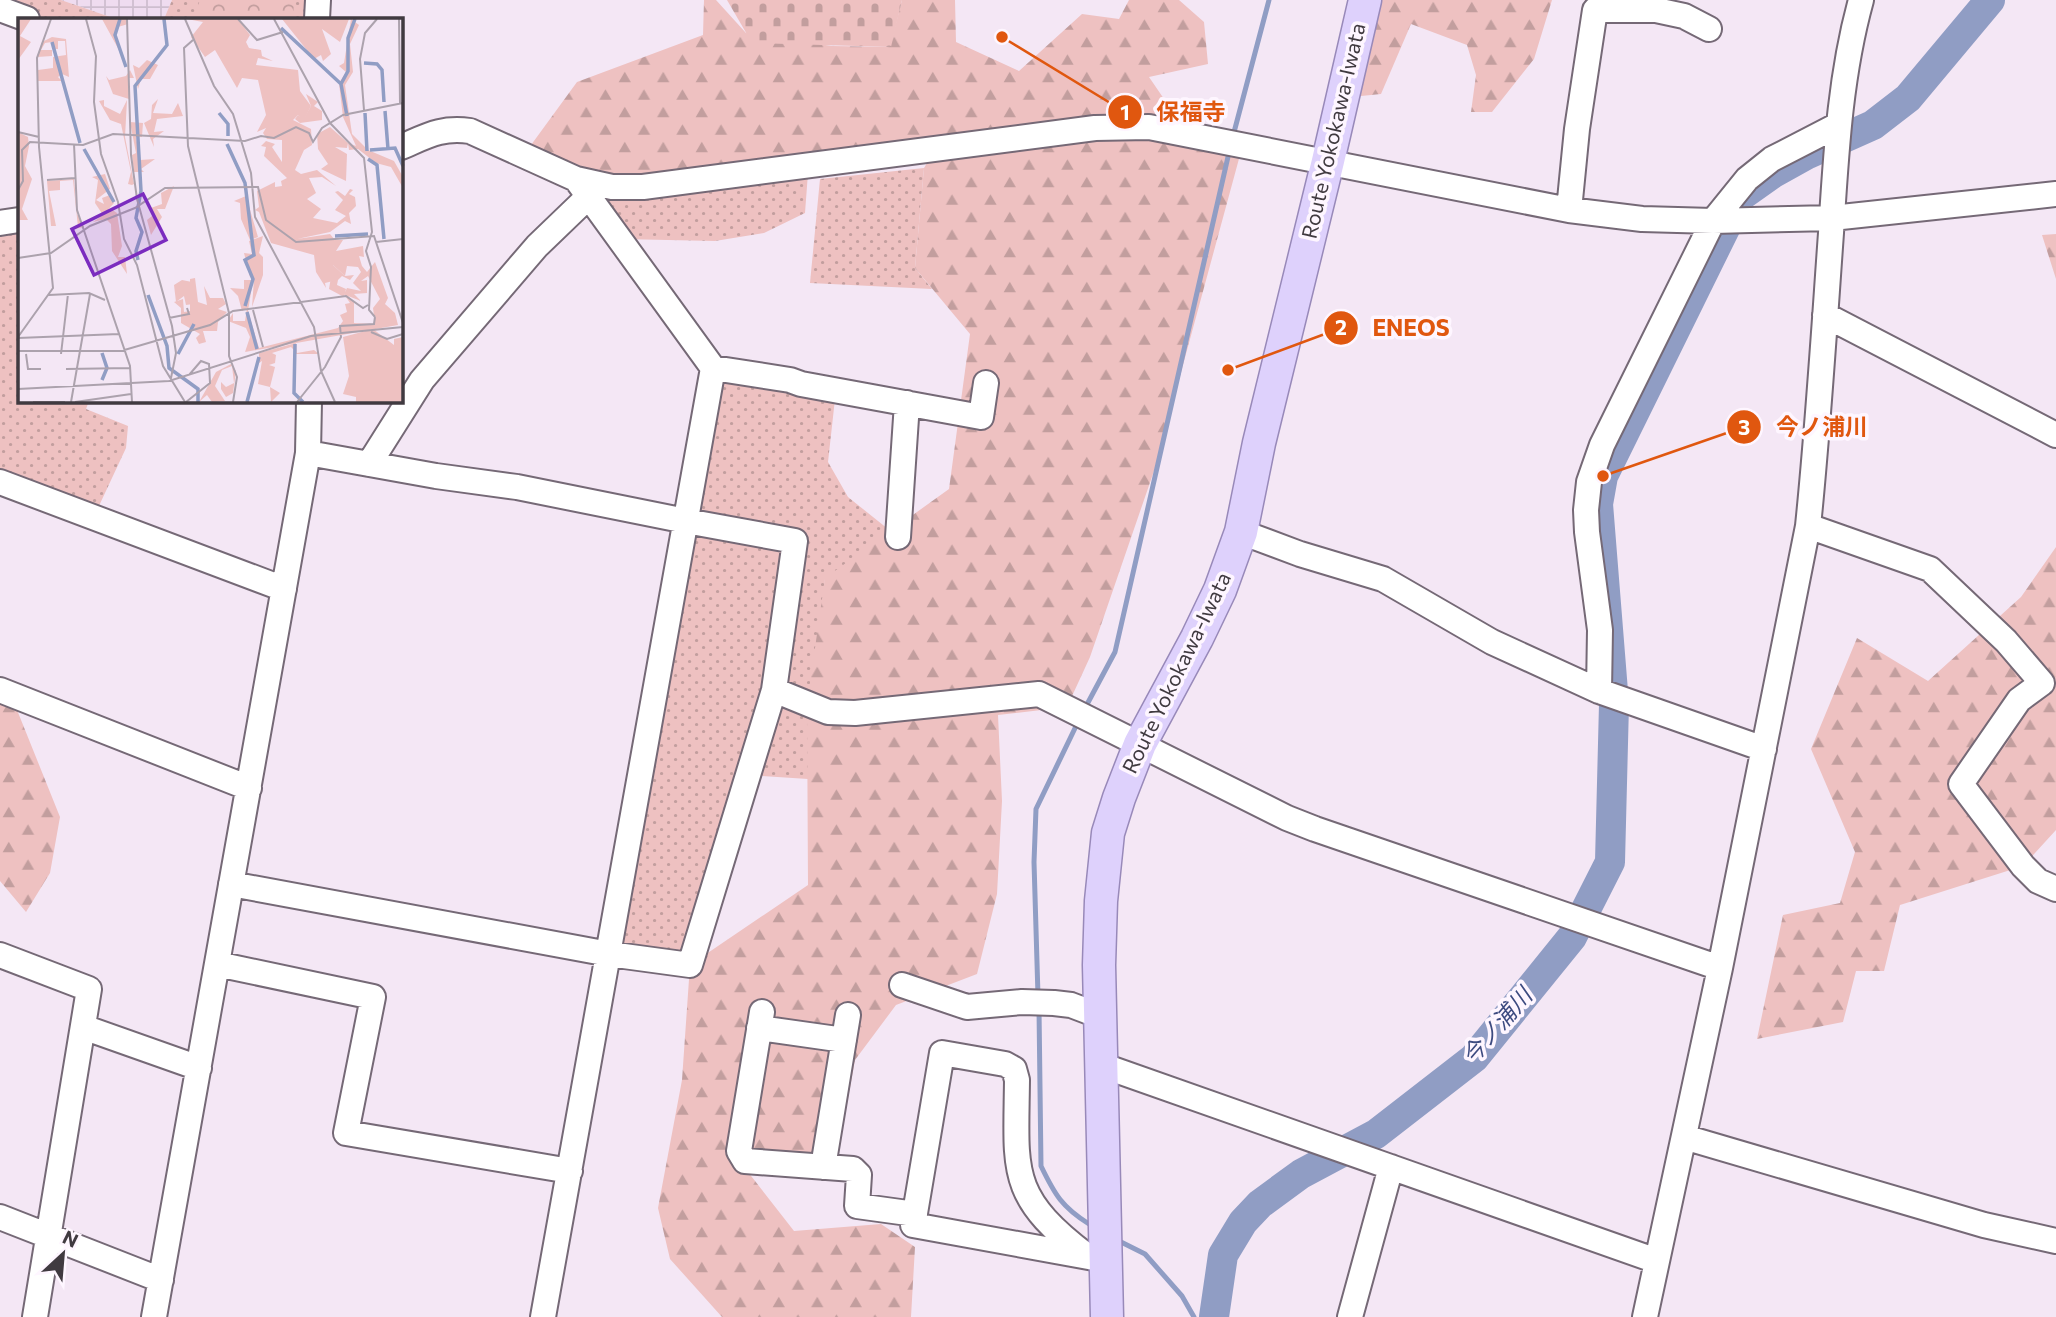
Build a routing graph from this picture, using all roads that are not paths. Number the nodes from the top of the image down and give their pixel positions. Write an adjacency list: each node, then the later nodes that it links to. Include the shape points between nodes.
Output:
1 (318, 0): 6 (street)
2 (1365, 0): 10 (main road, Route Yokokawa-Iwata)
3 (1860, 0): 8 (street)
4 (0, 9): 5 (street)
5 (24, 18)
6 (317, 18)
7 (1709, 29): 13 (street, via 1685,16 1656,10 1595,10)
8 (1838, 125): 14 (street); 16 (street, via 1772,159 1747,179)
9 (402, 147): 11 (street, via 452,128 470,131)
10 (1328, 161): 11 (street, via 1149,127 1095,128 643,187); 13 (street); 29 (main road, Route Yokokawa-Iwata)
11 (582, 187): 19 (street); 25 (street, via 422,380)
12 (2056, 194): 14 (street)
13 (1569, 210): 16 (street)
14 (1832, 218): 16 (street); 18 (street)
15 (18, 220): 17 (street)
16 (1713, 221): 34 (street, via 1602,445 1589,482 1587,532 1600,630)
17 (0, 223)
18 (1825, 315): 23 (street); 28 (street)
19 (713, 368): 22 (street); 27 (street)
20 (986, 383): 22 (street, via 981,417)
21 (309, 402): 24 (street)
22 (907, 403): 30 (street)
23 (2056, 435)
24 (308, 453): 25 (street); 31 (street)
25 (369, 464): 27 (street, via 517,487)
26 (0, 482): 31 (street)
27 (686, 521): 33 (street, via 796,541); 40 (street)
28 (1808, 526): 36 (street); 39 (street, via 1930,569 2006,641 2042,683 2020,700 1961,784 2023,866 2038,881)
29 (1241, 532): 34 (street, via 1384,579 1492,642); 35 (main road, Route Yokokawa-Iwata, via 1198,638)
30 (898, 537)
31 (284, 589): 37 (street)
32 (0, 690): 37 (street)
33 (774, 690): 35 (street, via 828,712 855,713 1039,694); 40 (street, via 690,965)
34 (1599, 691): 36 (street)
35 (1140, 744): 43 (street, via 1315,829); 46 (main road, Route Yokokawa-Iwata, via 1108,833 1101,901)
36 (1764, 749): 43 (street)
37 (249, 788): 38 (street)
38 (232, 884): 40 (street); 42 (street)
39 (2056, 889)
40 (608, 954): 54 (street)
41 (0, 956): 47 (street, via 89,989)
42 (217, 964): 50 (street); 54 (street, via 373,997 346,1133)
43 (1720, 968): 51 (street)
44 (902, 985): 46 (street, via 967,1007 1054,1003)
45 (848, 1015): 48 (street)
46 (1100, 1016): 49 (main road, Route Yokokawa-Iwata)
47 (83, 1027): 50 (street); 57 (street)
48 (844, 1040): 53 (street); 53 (street, via 761,1020 741,1158)
49 (1101, 1065): 52 (street); 59 (main road, Route Yokokawa-Iwata)
50 (198, 1068): 61 (street)
51 (1684, 1137): 58 (street, via 1984,1225); 60 (street)
52 (1380, 1163): 60 (street); 66 (street)
53 (823, 1167): 55 (street, via 853,1169 859,1175 857,1206)
54 (570, 1171): 64 (street)
55 (915, 1214): 59 (street, via 913,1225); 59 (street, via 942,1053 1005,1064 1014,1069 1017,1080 1017,1162 1023,1187 1050,1227)
56 (0, 1217): 57 (street)
57 (49, 1237): 61 (street); 62 (street)
58 (2056, 1241)
59 (1096, 1258): 65 (main road, Route Yokokawa-Iwata)
60 (1657, 1261): 67 (street)
61 (161, 1280): 63 (street)
62 (35, 1317)
63 (154, 1317)
64 (543, 1317)
65 (1107, 1317)
66 (1350, 1317)
67 (1645, 1317)

